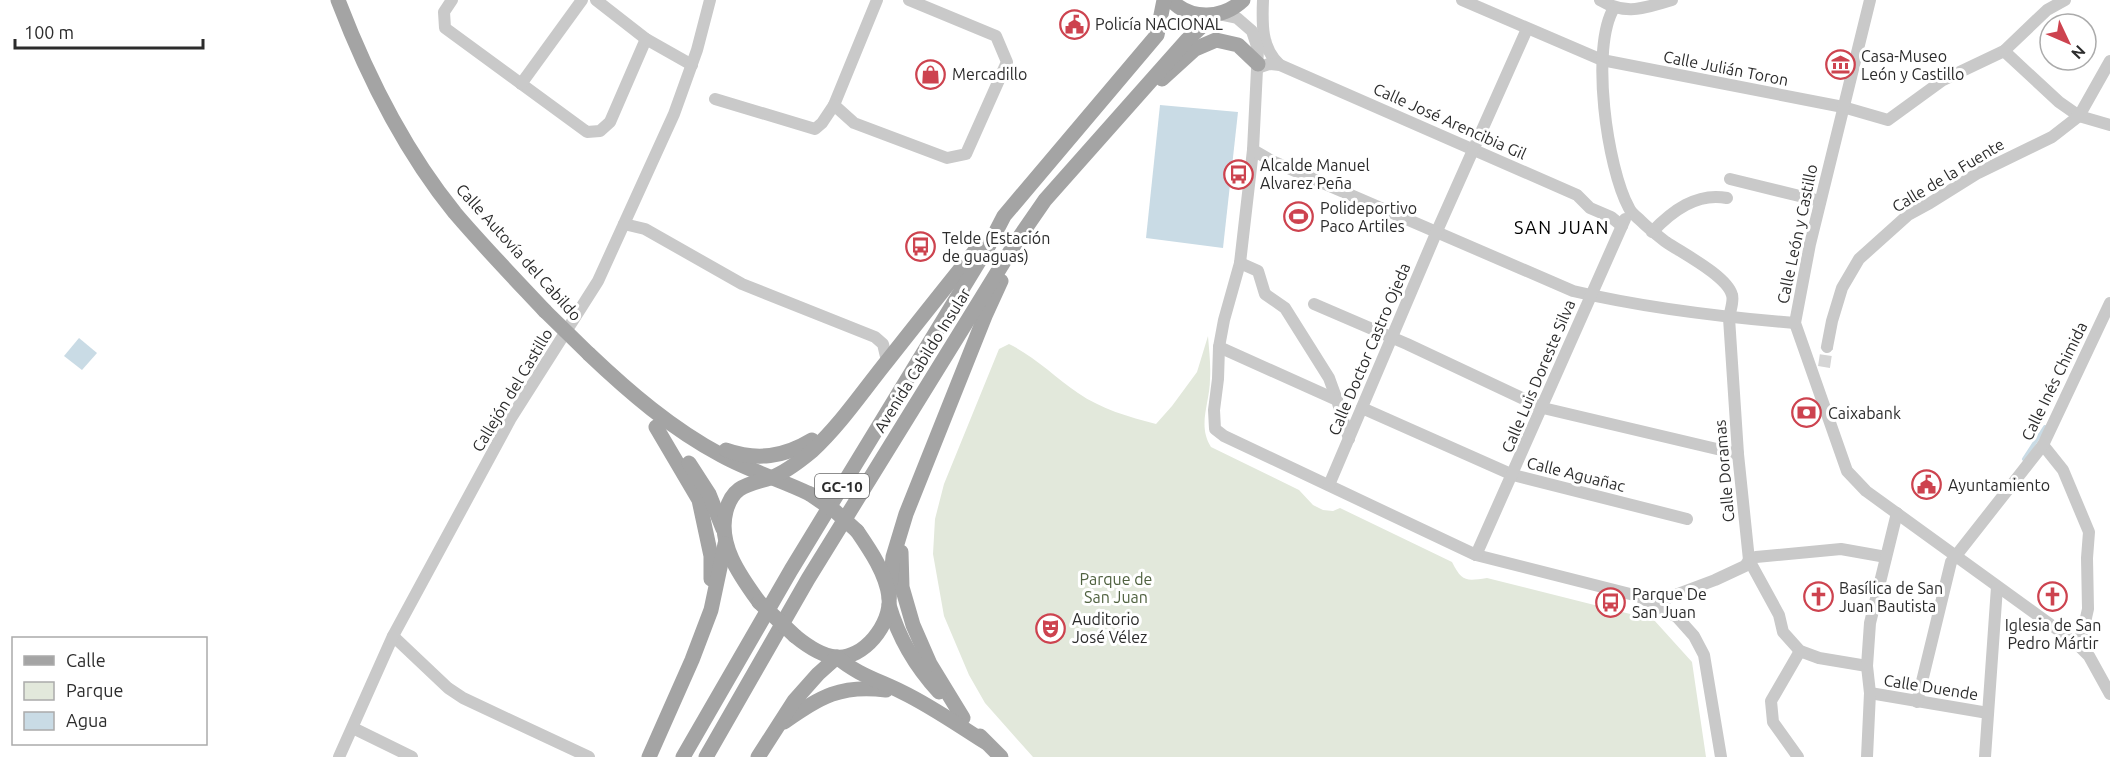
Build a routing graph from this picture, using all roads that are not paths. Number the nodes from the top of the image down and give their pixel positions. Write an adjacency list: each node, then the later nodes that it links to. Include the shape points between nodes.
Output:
1 (338, 0): 59 (main road, Calle Autovía del Cabildo, bridge, via 373,83 422,167 455,212 545,311)
2 (452, 0): 28 (street, via 444,12 445,28)
3 (582, 0): 28 (street)
4 (596, 0): 20 (street)
5 (710, 0): 24 (street, Callejón del Castillo)
6 (877, 0): 31 (street)
7 (909, 0): 31 (street, via 996,36 1007,62 966,154 947,159 854,123)
8 (1164, 0): 41 (main road, Avenida Cabildo Insular / GC-10, via 1157,35)
9 (1171, 0): 18 (main road, via 1186,11)
10 (1243, 0): 18 (main road, GC-10)
11 (1263, 0): 25 (street, via 1266,48)
12 (1462, 0): 19 (street, Calle Julián Toron)
13 (1600, 0): 17 (street)
14 (1672, 0): 17 (street, via 1628,10)
15 (1870, 0): 32 (street, Calle León y Castillo)
16 (2065, 0): 21 (street, via 2047,10)
17 (1614, 8): 22 (street, via 1608,17)
18 (1216, 14): 26 (street, via 1237,18 1252,31); 29 (main road, Avenida Cabildo Insular / GC-10)
19 (1527, 29): 22 (street, Calle Julián Toron); 36 (street, Calle Doctor Castro Ojeda)
20 (646, 39): 24 (street); 28 (street, via 610,122 600,131 587,132)
21 (2004, 51): 32 (street, Calle Julián Toron, via 1943,80 1888,120); 33 (street)
22 (1602, 60): 32 (street, Calle Julián Toron); 40 (street, via 1608,144)
23 (2110, 61): 27 (street)
24 (692, 65): 42 (street, Callejón del Castillo)
25 (1280, 65): 26 (street); 36 (street, Calle José Arencibia Gil)
26 (1258, 66): 29 (main road, via 1238,45 1216,40 1195,49); 35 (street)
27 (2107, 77): 33 (street)
28 (521, 84)
29 (1135, 98): 46 (main road, Avenida Cabildo Insular / GC-10, via 1045,200)
30 (715, 99): 31 (street, via 815,129)
31 (834, 105)
32 (1843, 107): 39 (street, Calle León y Castillo)
33 (2079, 116): 34 (street); 55 (street, Calle de la Fuente, via 2052,137 1978,173 1908,214 1859,259 1842,288)
34 (2110, 125)
35 (1252, 150): 44 (street); 47 (street)
36 (1474, 150): 43 (street, Calle José Arencibia Gil, via 1577,195 1590,208); 44 (street, Calle Doctor Castro Ojeda)
37 (1730, 179): 39 (street)
38 (1727, 198): 45 (street, via 1716,196 1686,204)
39 (1820, 201): 52 (street, Calle León y Castillo)
40 (1629, 210): 43 (street, Calle Luis Doreste Silva); 45 (street, Calle Doramas)
41 (1004, 216): 56 (main road); 102 (main road, Avenida Cabildo Insular / GC-10)
42 (624, 224): 56 (street, via 645,229 742,284 875,337 883,344); 84 (street, Callejón del Castillo, via 598,281 511,418)
43 (1623, 226): 48 (street, Calle Luis Doreste Silva)
44 (1437, 231): 48 (street); 53 (street, Calle Doctor Castro Ojeda)
45 (1652, 231): 51 (street, Calle Doramas, via 1726,285 1733,296)
46 (1016, 242): 74 (main road); 103 (main road, Avenida Cabildo Insular / GC-10, via 808,579)
47 (1240, 263): 54 (street); 60 (street, via 1258,271 1265,294 1285,308 1329,378)
48 (1590, 295): 51 (street); 62 (street, Calle Luis Doreste Silva)
49 (2110, 303): 67 (street, Calle Inés Chimida)
50 (1314, 304): 53 (street)
51 (1729, 318): 52 (street); 68 (street, Calle Doramas)
52 (1795, 323): 58 (street, Calle León y Castillo)
53 (1392, 338): 61 (street, Calle Doctor Castro Ojeda); 62 (street)
54 (1219, 347): 60 (street); 71 (street, via 1215,429)
55 (1827, 347)
56 (887, 361): 64 (main road)
57 (1824, 367): 58 (street)
58 (1815, 381): 72 (street, Calle León y Castillo, via 1847,471 1866,491)
59 (624, 388): 63 (main road, Calle Autovía del Cabildo); 65 (main road, Calle Autovía del Cabildo)
60 (1338, 400): 66 (street)
61 (1362, 408): 66 (street, Calle Doctor Castro Ojeda); 69 (street, Calle Aguañac)
62 (1543, 408): 68 (street); 69 (street, Calle Luis Doreste Silva)
63 (656, 427): 75 (main road, Calle Autovía del Cabildo, via 680,450 709,494); 83 (main road, via 699,500 711,556)
64 (833, 428): 65 (main road, via 796,450 757,457); 70 (main road, via 813,450)
65 (690, 438): 70 (main road, Calle Autovía del Cabildo)
66 (1349, 439): 71 (street, Calle Doctor Castro Ojeda)
67 (2043, 445): 78 (street, Calle Inés Chimida); 85 (street, via 2063,470 2089,532 2088,609)
68 (1738, 454): 79 (street, Calle Doramas)
69 (1513, 475): 73 (street, Calle Aguañac); 76 (street, Calle Luis Doreste Silva)
70 (771, 478): 75 (main road, via 744,485 733,495 726,512); 81 (main road, bridge, via 810,494 857,531 879,568)
71 (1329, 485): 76 (street)
72 (1897, 513): 77 (street); 78 (street)
73 (1687, 519)
74 (901, 532): 81 (main road, via 893,557); 94 (main road, via 903,587 914,625 930,664)
75 (726, 537): 83 (main road); 87 (main road, bridge, via 737,570 759,602 808,646)
76 (1476, 555): 82 (street, via 1638,596)
77 (1886, 557): 79 (street, via 1841,549); 88 (street, via 1870,623)
78 (1956, 557): 80 (street); 92 (street, Calle Inés Chimida, via 1951,562)
79 (1749, 560): 82 (street, via 1745,566 1666,598); 86 (street, Calle Doramas, via 1784,632)
80 (1997, 587): 85 (street); 93 (street)
81 (889, 601): 87 (main road, via 882,624 869,643 855,653); 94 (main road, via 903,642 920,672)
82 (1660, 608): 106 (street, via 1677,616 1704,655)
83 (711, 610): 101 (main road)
84 (393, 636): 96 (street, Callejón del Castillo); 100 (street, via 463,698)
85 (2076, 643): 91 (street, via 2089,656)
86 (1800, 651): 88 (street); 107 (street, via 1771,700 1773,722)
87 (837, 657): 89 (main road, via 863,675); 95 (main road, via 794,701)
88 (1867, 666): 90 (street)
89 (902, 692): 95 (main road, via 845,690 819,698); 97 (main road)
90 (1869, 693): 92 (street, Calle Duende); 108 (street)
91 (2110, 694)
92 (1917, 702): 93 (street, Calle Duende)
93 (1988, 713): 109 (street)
94 (963, 718): 97 (main road)
95 (779, 726): 104 (main road)
96 (353, 728): 98 (street, Callejón del Castillo); 99 (street)
97 (985, 742): 105 (main road)
98 (339, 757)
99 (412, 757)
100 (589, 757)
101 (649, 757)
102 (683, 757)
103 (706, 757)
104 (758, 757)
105 (1001, 757)
106 (1721, 757)
107 (1798, 757)
108 (1867, 757)
109 (1984, 757)

